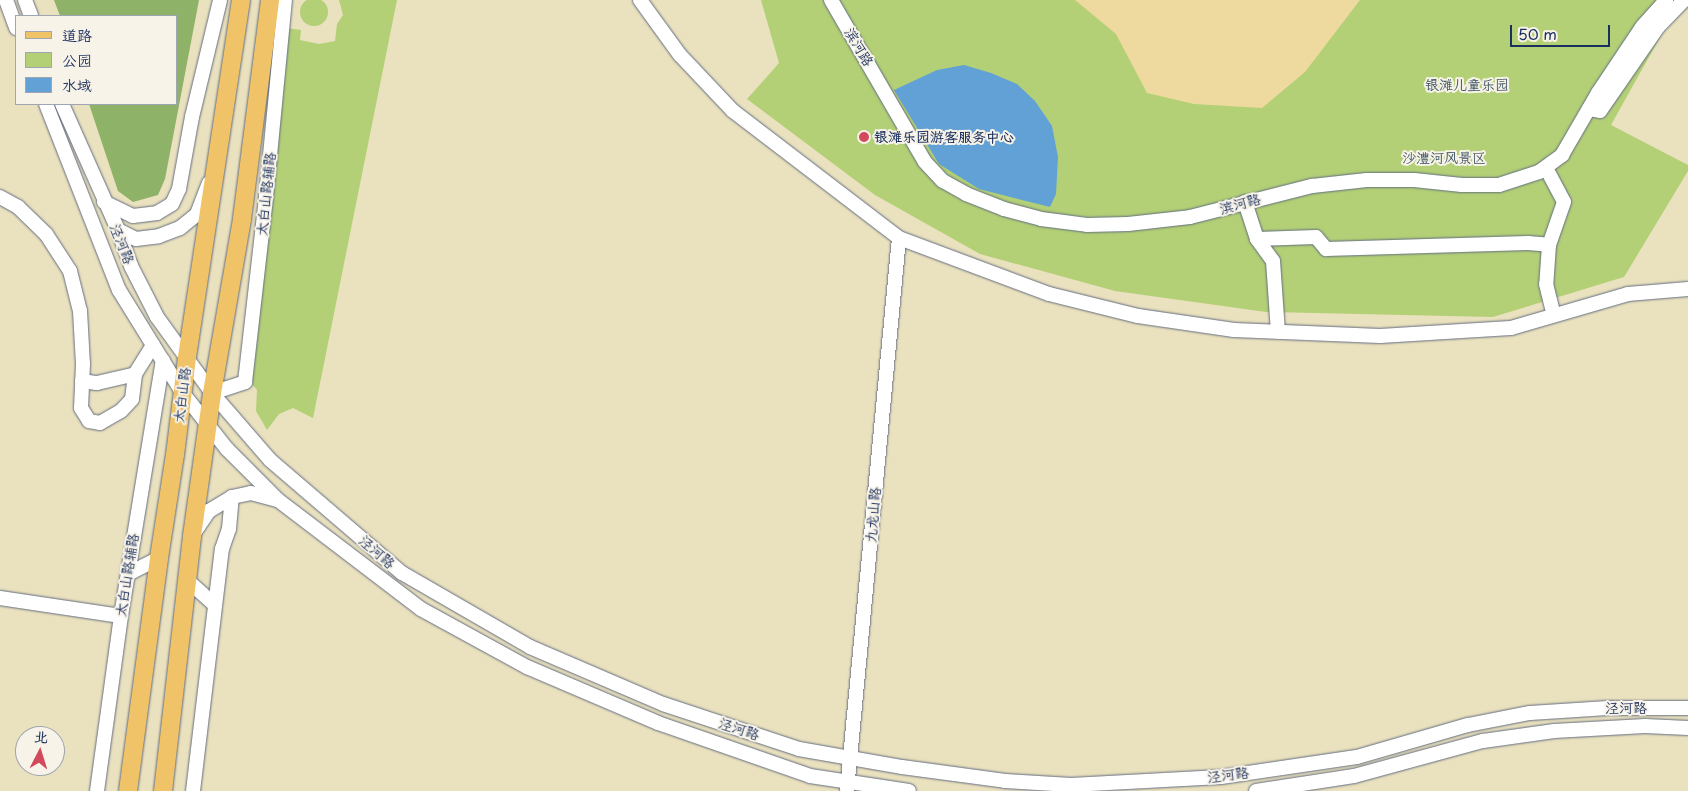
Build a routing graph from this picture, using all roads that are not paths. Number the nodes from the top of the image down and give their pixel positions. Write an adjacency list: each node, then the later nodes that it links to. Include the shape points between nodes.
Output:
1 (6, 0): 12 (street)
2 (25, 0): 11 (street)
3 (220, 0): 19 (street, via 192,117 179,189 172,204 157,213 133,216)
4 (241, 0): 17 (main road, 太白山路)
5 (270, 0): 34 (main road, 太白山路, via 242,219)
6 (285, 0): 34 (street, 太白山路辅路, via 245,382)
7 (640, 0): 22 (street, via 680,55 733,111)
8 (831, 0): 20 (street, 滨河路, via 925,162 943,181 966,194 1041,219 1087,225 1167,220)
9 (1666, 0): 15 (street, 滨河路, via 1642,27)
10 (1684, 0): 15 (street, via 1658,27 1600,111)
11 (31, 15)
12 (15, 25)
13 (46, 105): 28 (street, 泾河路, via 119,290)
14 (62, 105): 19 (street, 泾河路)
15 (1589, 109): 16 (street, 滨河路, via 1562,155)
16 (1546, 168): 20 (street, 滨河路, via 1500,185 1367,180 1312,186); 24 (street, via 1564,202)
17 (214, 171): 21 (street, via 197,214 180,228 136,239); 29 (main road, 太白山路)
18 (0, 197): 32 (street, via 18,207 46,234 70,271 80,311)
19 (104, 202): 21 (street, 泾河路)
20 (1245, 202): 23 (street)
21 (118, 230): 29 (street, 泾河路, via 131,266 157,317)
22 (899, 238): 27 (street, via 1049,294 1138,316 1234,330); 47 (street, 九龙山路)
23 (1257, 239): 24 (street, via 1316,237 1326,249); 27 (street, via 1273,261)
24 (1550, 245): 26 (street, via 1546,284)
25 (1688, 289): 26 (street, via 1628,294)
26 (1554, 315): 27 (street, via 1511,328 1389,336)
27 (1278, 332)
28 (153, 345): 30 (street, 泾河路); 31 (street)
29 (187, 357): 33 (main road, 太白山路); 34 (street, 泾河路)
30 (163, 360): 33 (street, 泾河路); 40 (street, 太白山路辅路)
31 (135, 374): 32 (street, via 96,383); 32 (street, via 132,399 100,424 89,421 81,408)
32 (82, 381)
33 (182, 392): 35 (street, 泾河路); 39 (main road, 太白山路)
34 (212, 392): 35 (main road, 太白山路); 47 (street, 泾河路, via 270,460 402,574 530,647 663,704 799,749)
35 (207, 425): 37 (street, 泾河路, via 226,449); 38 (main road, 太白山路)
36 (232, 497): 37 (street, via 251,493); 38 (street, via 209,511); 43 (street)
37 (278, 500): 48 (street, 泾河路, via 421,609 527,667 658,723)
38 (192, 536): 41 (main road, 太白山路)
39 (158, 558): 40 (street); 50 (main road, 太白山路)
40 (128, 574): 44 (street, 太白山路辅路)
41 (186, 579): 43 (street); 51 (main road, 太白山路)
42 (0, 598): 44 (street)
43 (216, 605): 52 (street)
44 (121, 616): 49 (street, 太白山路辅路)
45 (1688, 708): 47 (street, 泾河路, via 1608,708 1530,713 1468,725 1357,757 1221,777 1137,782 1071,785 1005,781)
46 (1688, 728): 54 (street, 泾河路, via 1645,726 1554,731 1483,741 1354,776)
47 (850, 757): 48 (street, 九龙山路)
48 (847, 787): 53 (street, 泾河路)
49 (97, 791)
50 (128, 791)
51 (163, 791)
52 (193, 791)
53 (909, 791)
54 (1256, 791)

